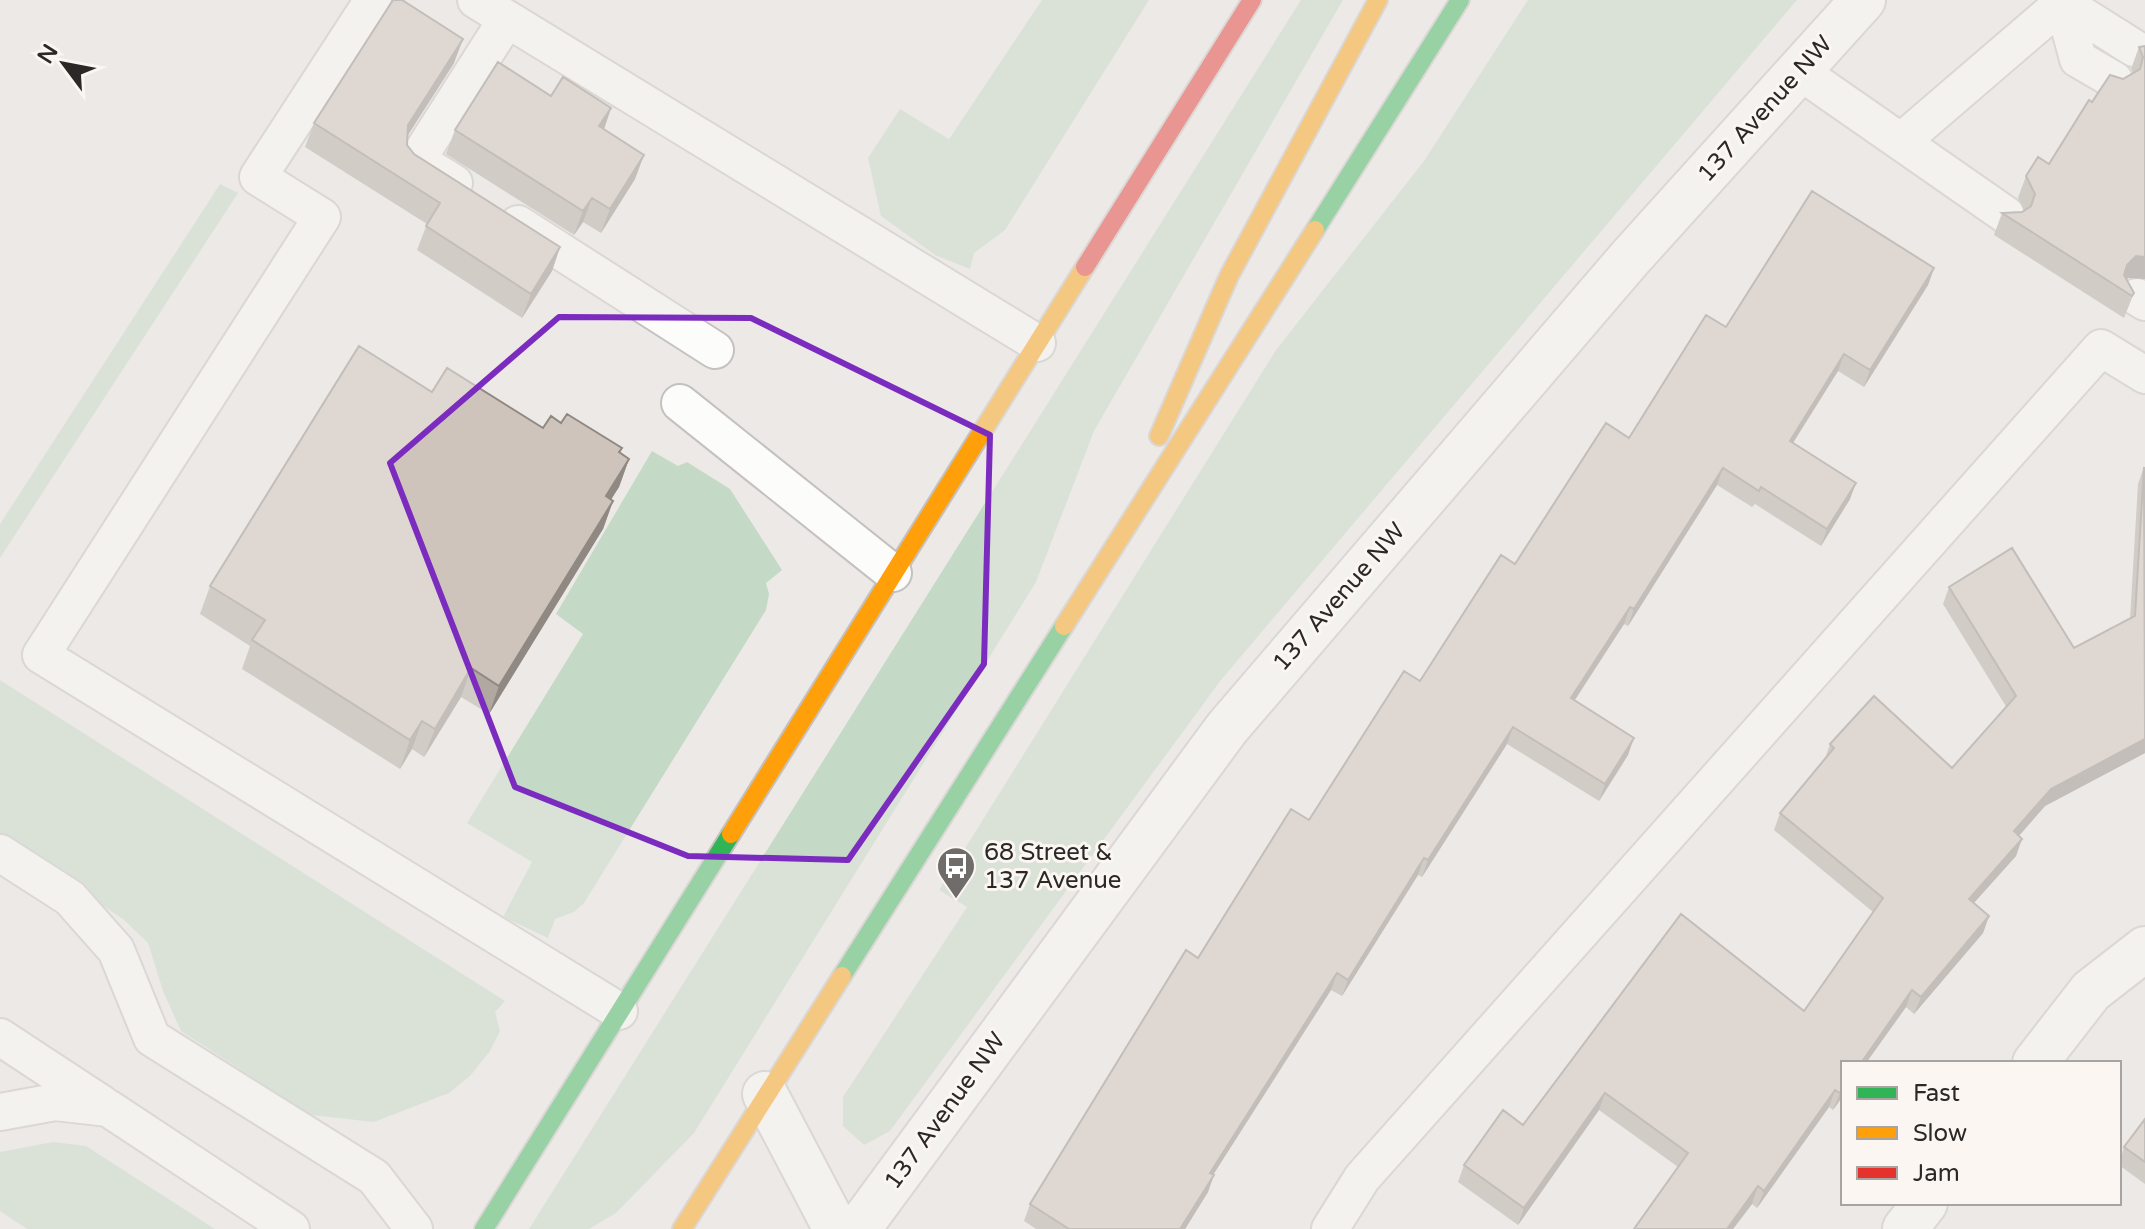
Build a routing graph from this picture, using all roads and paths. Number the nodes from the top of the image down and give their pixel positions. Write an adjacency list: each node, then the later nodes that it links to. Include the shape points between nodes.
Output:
1 (373, 0): 22 (lane, via 258,177 322,217 41,655)
2 (476, 0): 8 (lane)
3 (1252, 0): 14 (main road)
4 (1378, 0): 18 (main road, via 1229,276)
5 (1460, 0): 18 (main road)
6 (1863, 0): 10 (street, 137 Avenue NW)
7 (2064, 2): 9 (lane); 11 (lane, via 2078,59); 12 (lane)
8 (507, 19): 14 (lane); 15 (lane, via 417,160)
9 (2134, 48)
10 (1799, 71): 12 (lane); 34 (street, 137 Avenue NW, via 1630,258 1227,728)
11 (2114, 80)
12 (1903, 140): 13 (lane)
13 (2006, 215)
14 (1037, 343): 19 (main road)
15 (715, 350)
16 (2145, 375): 35 (lane, via 2101,348 1362,1178)
17 (680, 403): 19 (lane)
18 (1100, 570): 25 (main road)
19 (893, 573): 22 (main road)
20 (0, 853): 30 (lane, via 70,898 116,950 152,1038 374,1177)
21 (2145, 949): 24 (street, via 2091,991)
22 (619, 1011): 31 (main road)
23 (0, 1037): 26 (lane)
24 (2037, 1061)
25 (765, 1094): 32 (main road); 33 (street)
26 (108, 1108): 27 (lane, via 55,1102); 29 (lane)
27 (0, 1112)
28 (1923, 1205): 36 (street)
29 (291, 1229)
30 (414, 1229)
31 (484, 1229)
32 (682, 1229)
33 (836, 1229)
34 (858, 1229)
35 (1330, 1229)
36 (1905, 1229)

